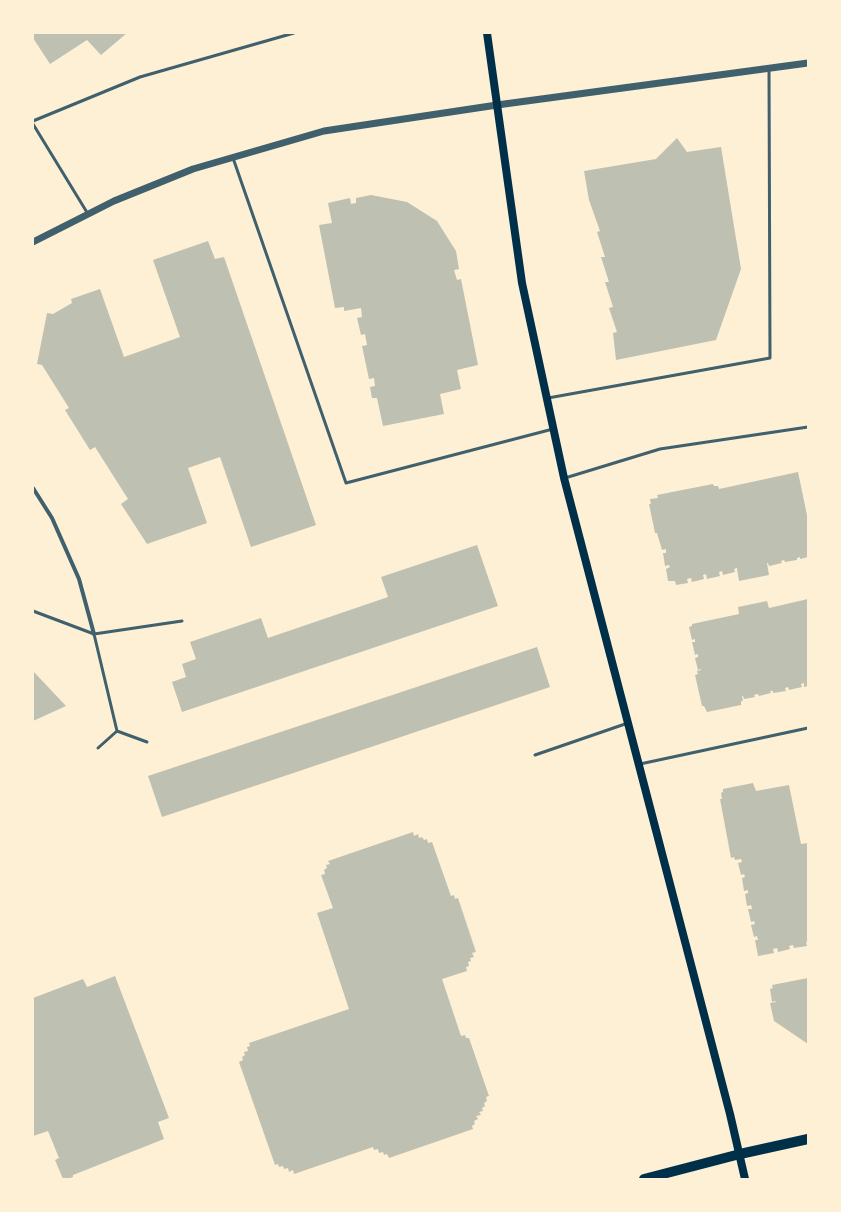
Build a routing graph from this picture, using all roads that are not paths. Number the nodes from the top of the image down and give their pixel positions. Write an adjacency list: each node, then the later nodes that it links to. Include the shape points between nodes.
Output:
1 (294, 33): 6 (lane, via 140,78)
2 (487, 33): 5 (main road)
3 (808, 63): 4 (street)
4 (769, 69): 5 (street); 10 (lane, via 770,358)
5 (497, 105): 7 (street, via 324,131); 10 (main road, via 522,283)
6 (33, 123): 8 (lane)
7 (233, 157): 8 (street, via 193,169); 12 (lane, via 346,483)
8 (88, 214): 9 (street)
9 (33, 242)
10 (547, 398): 12 (main road)
11 (808, 427): 13 (lane, via 660,449)
12 (553, 428): 13 (main road)
13 (564, 478): 18 (main road)
14 (33, 488): 17 (street, via 52,518 79,579)
15 (33, 611): 17 (lane)
16 (182, 621): 17 (lane)
17 (94, 634): 20 (lane)
18 (628, 723): 23 (lane); 24 (main road)
19 (808, 728): 24 (lane)
20 (117, 731): 21 (lane); 22 (lane)
21 (147, 742)
22 (98, 748)
23 (535, 755)
24 (638, 764): 26 (main road)
25 (808, 1139): 26 (main road)
26 (740, 1154): 27 (main road); 28 (main road)
27 (644, 1179)
28 (745, 1179)

